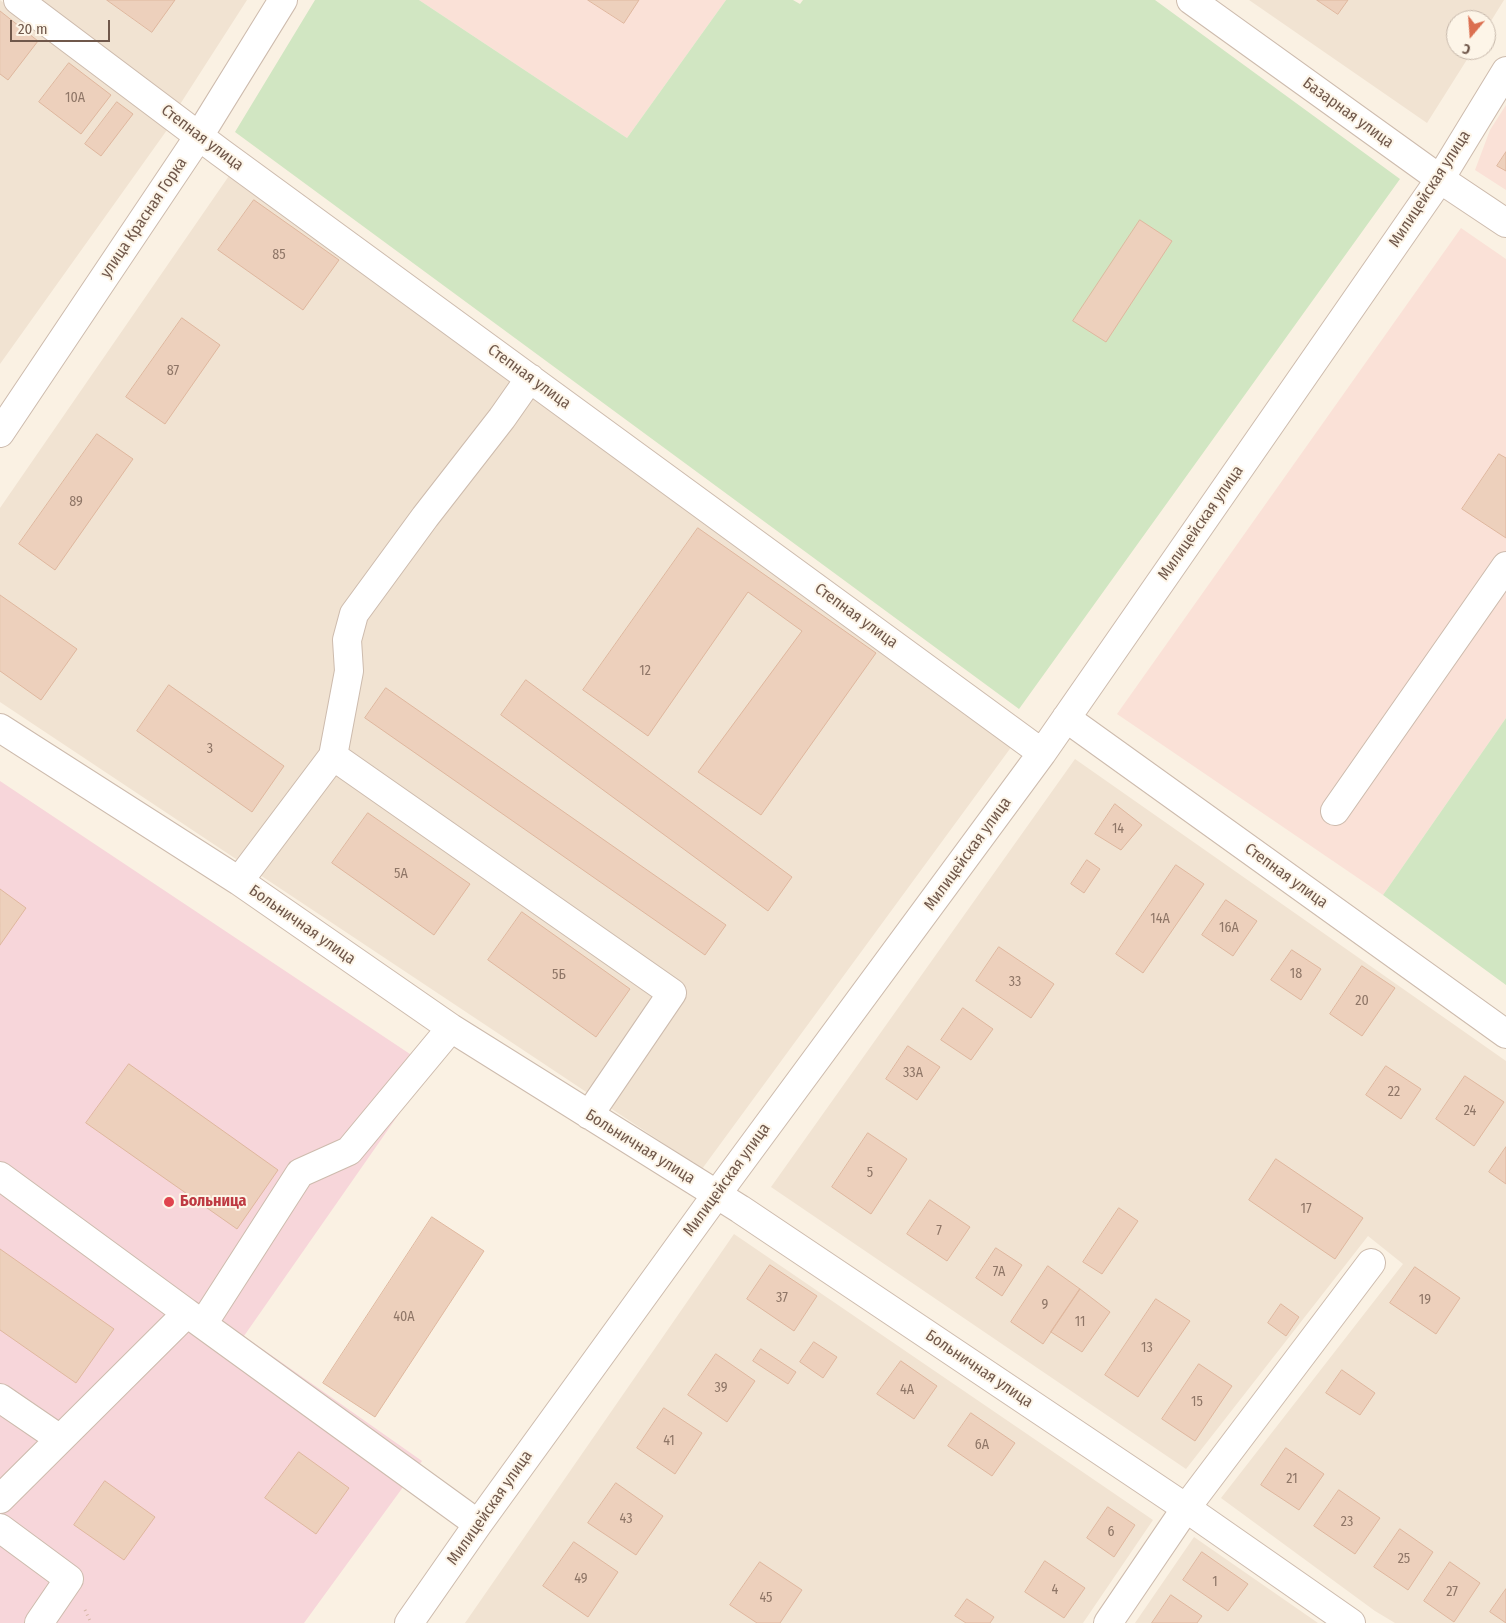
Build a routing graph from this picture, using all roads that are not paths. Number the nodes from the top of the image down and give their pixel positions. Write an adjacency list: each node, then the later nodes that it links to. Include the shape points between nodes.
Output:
1 (18, 0): 5 (street, Степная улица)
2 (282, 0): 5 (street, улица Красная Горка)
3 (1191, 0): 6 (street, Базарная улица)
4 (1506, 71): 6 (street, Милицейская улица)
5 (199, 136): 8 (street, Степная улица); 9 (street, улица Красная Горка)
6 (1440, 178): 7 (street, Базарная улица); 11 (street, Милицейская улица)
7 (1506, 223)
8 (530, 378): 13 (street, Степная улица); 14 (street, via 354,614 347,640 349,671)
9 (0, 433)
10 (1506, 566): 15 (street)
11 (1066, 718): 13 (street, Милицейская улица); 18 (street, Степная улица)
12 (0, 728): 16 (street, Больничная улица)
13 (1042, 753): 21 (street, Милицейская улица)
14 (334, 756): 16 (street); 19 (street, via 672,993)
15 (1334, 811)
16 (239, 881): 17 (street, Больничная улица)
17 (451, 1028): 19 (street, Больничная улица); 23 (street, via 349,1151 300,1173)
18 (1506, 1034)
19 (589, 1115): 21 (street, Больничная улица)
20 (0, 1176): 23 (street)
21 (717, 1194): 27 (street, Больничная улица); 28 (street, Милицейская улица)
22 (1371, 1263): 27 (street)
23 (195, 1318): 25 (street); 28 (street)
24 (0, 1398): 25 (street)
25 (60, 1439): 26 (street)
26 (0, 1499)
27 (1186, 1508): 32 (street); 33 (street, Больничная улица)
28 (478, 1524): 31 (street, Милицейская улица)
29 (0, 1528): 30 (street, via 69,1579)
30 (39, 1623)
31 (409, 1623)
32 (1108, 1623)
33 (1351, 1623)

